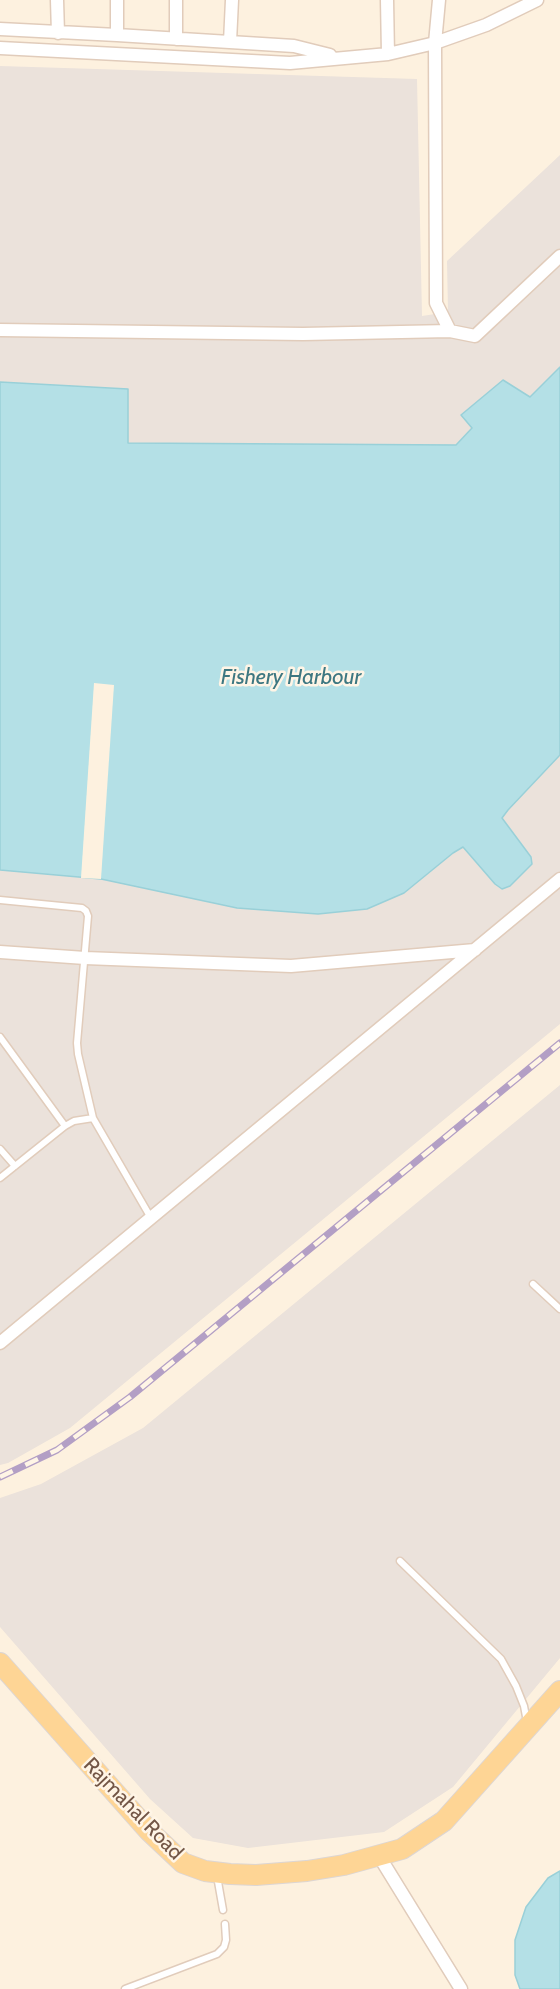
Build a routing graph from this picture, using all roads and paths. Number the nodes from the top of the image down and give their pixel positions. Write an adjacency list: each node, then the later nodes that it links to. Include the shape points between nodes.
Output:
1 (57, 0): 9 (street)
2 (117, 0): 10 (street)
3 (176, 0): 11 (street)
4 (232, 0): 12 (street)
5 (387, 0): 15 (street)
6 (439, 0): 13 (street)
7 (537, 0): 13 (street, via 486,25)
8 (0, 30): 9 (street)
9 (58, 33): 10 (street)
10 (117, 35): 11 (street)
11 (176, 39): 12 (street)
12 (230, 42): 16 (street, via 294,46)
13 (435, 43): 15 (street); 19 (street, via 436,303)
14 (0, 48): 16 (street, via 290,63)
15 (388, 54): 16 (street)
16 (340, 57)
17 (560, 256): 19 (street, via 475,336)
18 (0, 330): 19 (street, via 303,334)
19 (450, 331)
20 (558, 881): 22 (street)
21 (0, 900): 24 (lane, via 82,908 88,916)
22 (475, 950): 24 (street, via 291,966); 31 (street)
23 (0, 952): 24 (street)
24 (85, 958): 26 (lane, via 77,1043)
25 (0, 1037): 27 (lane)
26 (93, 1118): 27 (lane); 31 (lane)
27 (64, 1126): 29 (lane)
28 (0, 1149): 29 (lane)
29 (15, 1166): 30 (lane)
30 (0, 1178)
31 (152, 1218): 34 (street)
32 (533, 1284): 33 (lane)
33 (560, 1309)
34 (0, 1343)
35 (400, 1562): 38 (lane, via 501,1659 520,1696)
36 (0, 1663): 40 (main road, Rajmahal Road, via 149,1831 183,1863)
37 (557, 1700): 38 (main road, Rajmahal Road)
38 (528, 1727): 39 (main road, Rajmahal Road, via 444,1821 402,1849)
39 (379, 1856): 40 (main road, Rajmahal Road, via 307,1871); 44 (street)
40 (217, 1873): 41 (lane)
41 (223, 1910)
42 (225, 1924): 43 (lane, via 226,1940 217,1954)
43 (124, 1989)
44 (461, 1989)

